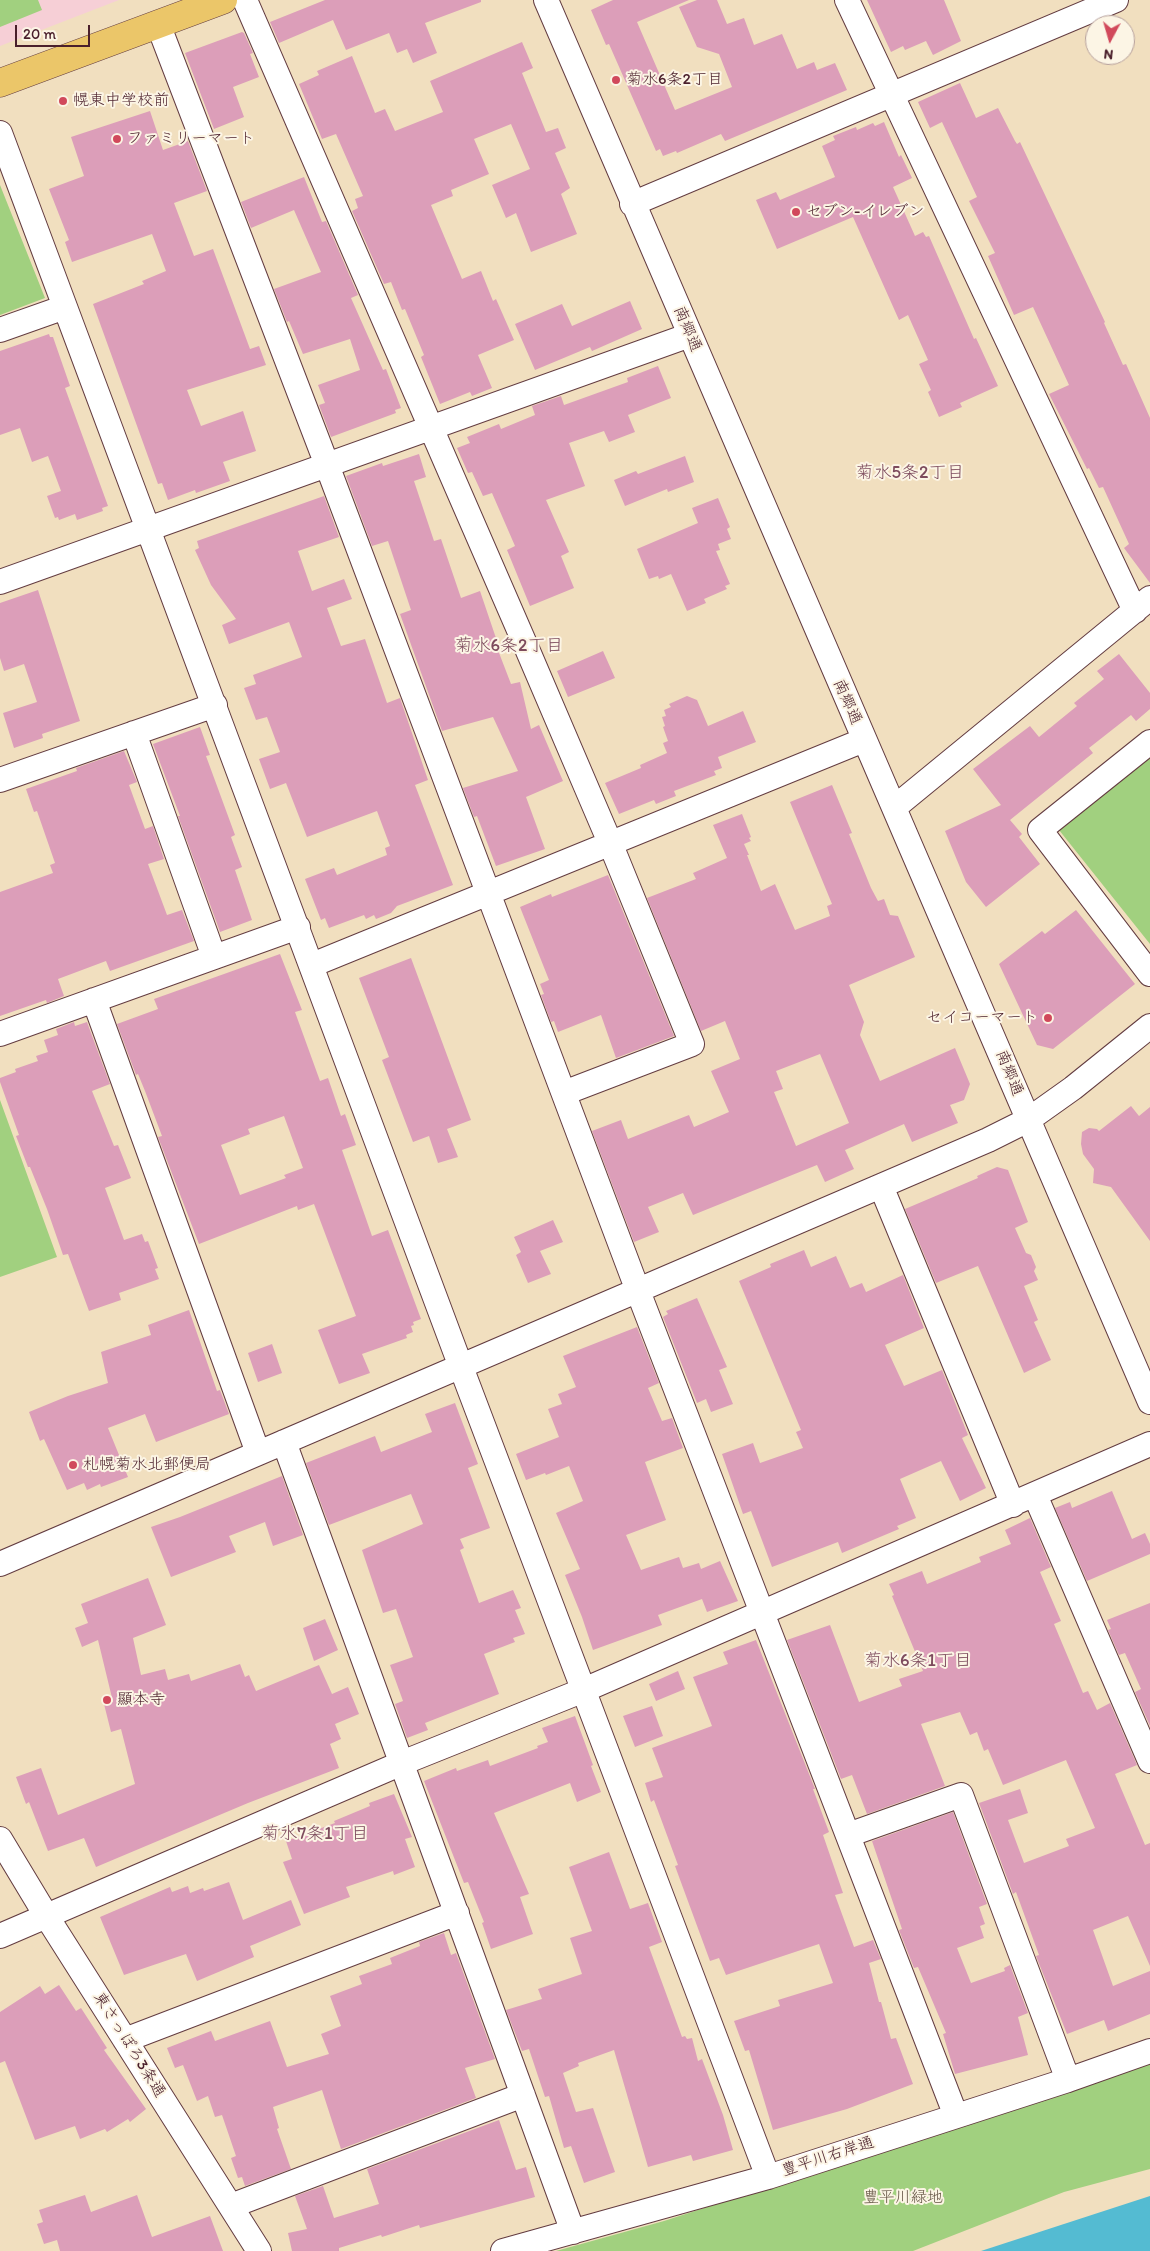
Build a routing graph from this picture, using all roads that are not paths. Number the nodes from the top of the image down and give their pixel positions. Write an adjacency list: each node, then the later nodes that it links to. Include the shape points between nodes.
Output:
1 (223, 0): 6 (main road)
2 (245, 0): 14 (street)
3 (546, 0): 10 (street, 南郷通)
4 (847, 0): 8 (street)
5 (1116, 0): 8 (street)
6 (158, 24): 7 (main road); 15 (street)
7 (0, 83)
8 (890, 94): 10 (street); 18 (street)
9 (0, 133): 11 (street)
10 (632, 204): 13 (street, 南郷通)
11 (65, 307): 12 (street); 16 (street)
12 (0, 330)
13 (690, 335): 14 (street); 21 (street, 南郷通)
14 (429, 427): 15 (street); 25 (street)
15 (327, 465): 16 (street); 26 (street)
16 (149, 527): 17 (street); 19 (street)
17 (0, 582)
18 (1142, 604): 24 (street)
19 (215, 705): 20 (street); 27 (street)
20 (134, 732): 23 (street); 28 (street)
21 (864, 740): 24 (street, 南郷通); 25 (street)
22 (1150, 742): 30 (street, via 1040,830)
23 (0, 780)
24 (895, 807): 35 (street, 南郷通)
25 (610, 845): 26 (street); 34 (street, via 692,1044)
26 (488, 895): 29 (street); 34 (street)
27 (298, 927): 28 (street); 29 (street)
28 (214, 957): 31 (street)
29 (312, 965): 38 (street)
30 (1150, 974)
31 (94, 1000): 33 (street); 42 (street)
32 (1150, 1026): 35 (street)
33 (0, 1034)
34 (564, 1093): 37 (street)
35 (1028, 1120): 36 (street); 39 (street, 南郷通)
36 (880, 1186): 37 (street); 44 (street)
37 (638, 1291): 38 (street); 46 (street)
38 (461, 1367): 40 (street); 47 (street)
39 (1150, 1402)
40 (284, 1442): 42 (street); 49 (street)
41 (1150, 1444): 43 (street)
42 (258, 1453): 45 (street)
43 (1035, 1495): 44 (street); 48 (street)
44 (1013, 1505): 46 (street)
45 (0, 1564)
46 (761, 1612): 47 (street); 50 (street)
47 (584, 1690): 49 (street); 60 (street)
48 (1150, 1761)
49 (402, 1763): 52 (street); 53 (street)
50 (848, 1835): 57 (street, via 961,1795); 59 (street)
51 (0, 1838): 53 (street, 東さっぽろ3条通)
52 (457, 1913): 55 (street); 58 (street)
53 (47, 1917): 54 (street); 55 (street, 東さっぽろ3条通)
54 (0, 1936)
55 (125, 2040): 61 (street, 東さっぽろ3条通)
56 (1150, 2051): 57 (street, 豊平川右岸通)
57 (1068, 2080): 59 (street, 豊平川右岸通)
58 (523, 2095): 61 (street); 62 (street)
59 (956, 2116): 60 (street, 豊平川右岸通)
60 (768, 2176): 62 (street, 豊平川右岸通)
61 (231, 2206): 63 (street, 東さっぽろ3条通)
62 (573, 2232): 64 (street, 豊平川右岸通)
63 (259, 2251)
64 (503, 2251)

